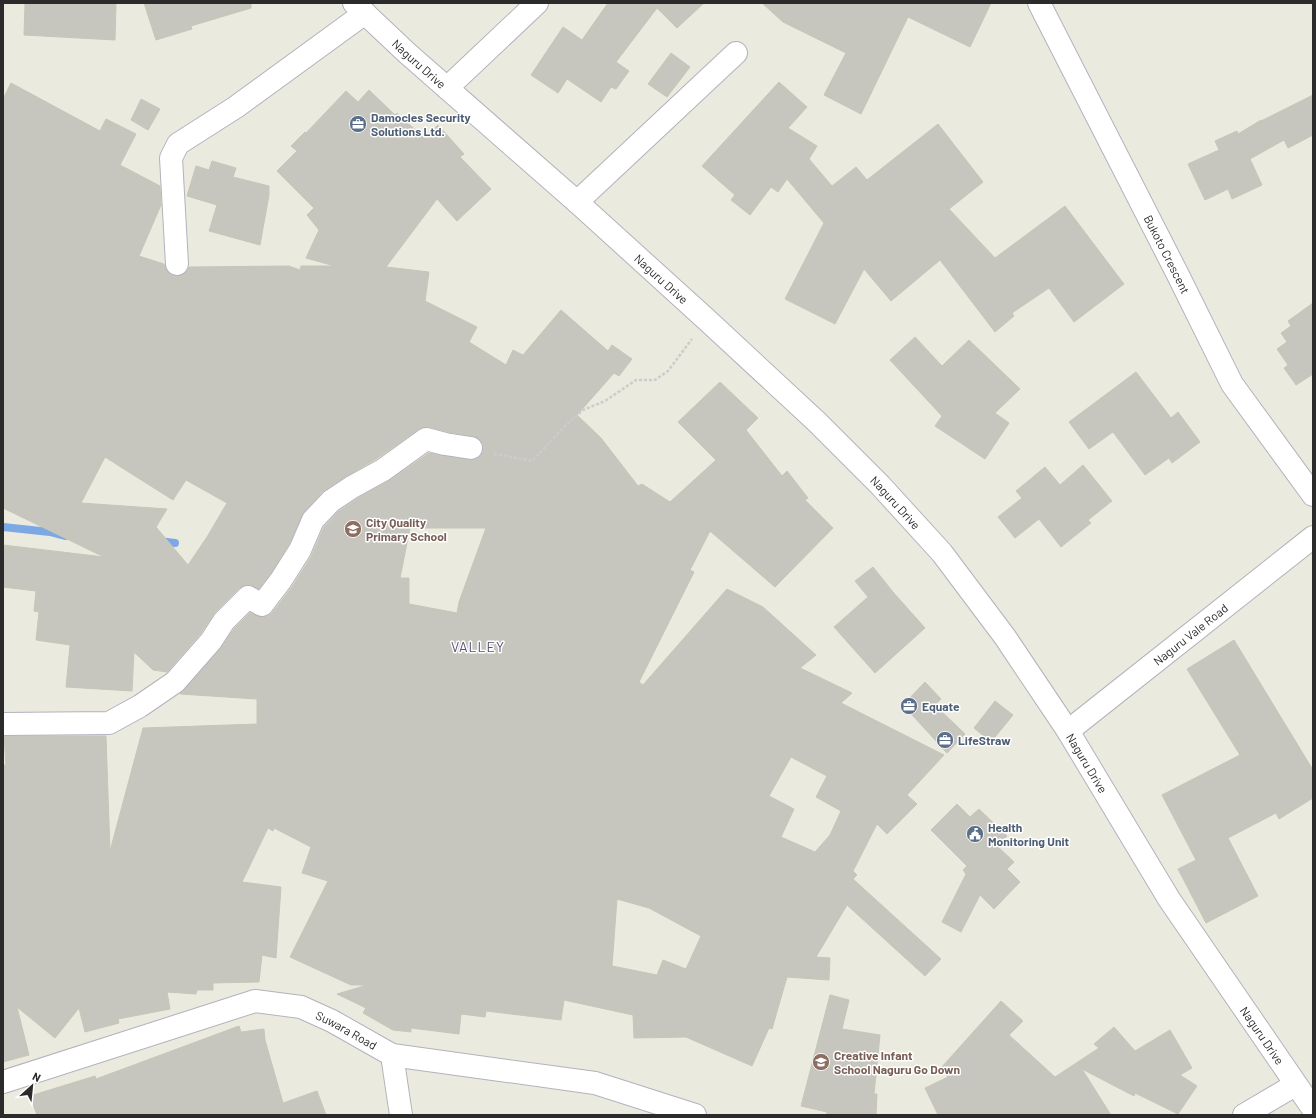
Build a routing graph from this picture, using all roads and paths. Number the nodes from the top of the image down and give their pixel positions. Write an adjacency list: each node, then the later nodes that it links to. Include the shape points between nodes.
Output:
1 (537, 3): 5 (street)
2 (1038, 3): 10 (street, Bukoto Crescent, via 1232,384)
3 (360, 8): 5 (street, Naguru Drive); 7 (street, via 236,107 178,144 171,158)
4 (736, 53): 6 (street)
5 (447, 88): 6 (street, Naguru Drive)
6 (577, 202): 8 (street, Naguru Drive)
7 (177, 264)
8 (707, 320): 9 (path, via 668,371 655,380 636,380 604,401 583,410 532,461); 13 (street, Naguru Drive, via 817,422 942,552 1005,637)
9 (471, 448): 12 (street, via 426,439 383,470 331,501 313,520 300,550 262,605 248,597 224,621 211,641 176,682 140,706 109,722)
10 (1313, 495)
11 (1313, 537): 13 (street, Naguru Vale Road)
12 (3, 724)
13 (1068, 731): 16 (street, Naguru Drive, via 1169,899)
14 (392, 1055): 15 (street, Suwara Road, via 332,1021 301,1008 255,1001); 18 (street); 19 (street, Suwara Road, via 595,1083)
15 (3, 1082)
16 (1295, 1085): 17 (street, Naguru Drive); 20 (street)
17 (1313, 1109)
18 (401, 1115)
19 (695, 1115)
20 (1244, 1115)

